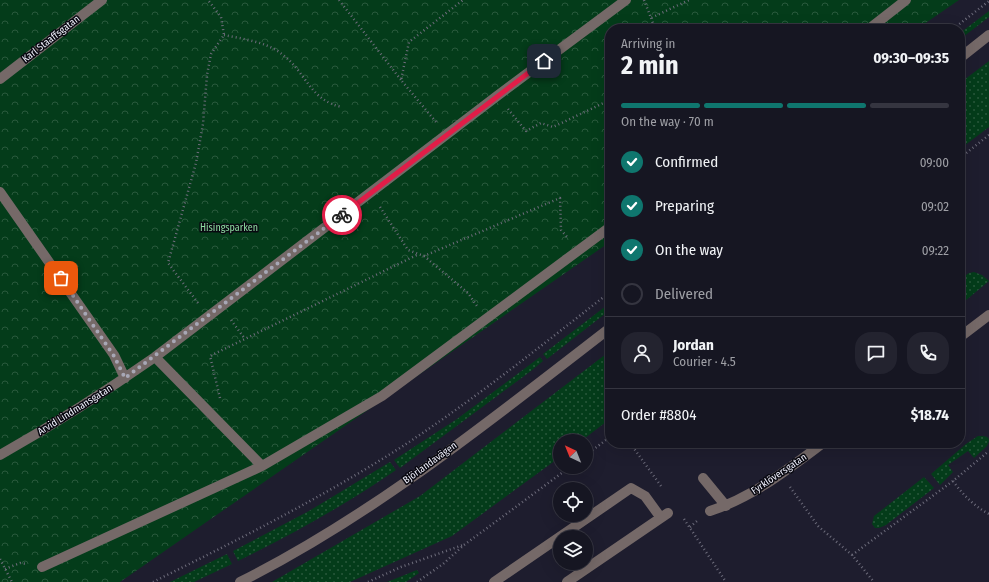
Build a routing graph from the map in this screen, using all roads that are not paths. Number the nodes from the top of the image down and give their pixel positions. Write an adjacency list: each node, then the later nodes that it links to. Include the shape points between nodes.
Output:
1 (102, 0): 7 (street, Karl Staaffsgatan)
2 (626, 0): 13 (street, Arvid Lindmansgatan)
3 (906, 0): 4 (street)
4 (875, 24)
5 (989, 35): 6 (street)
6 (965, 54)
7 (0, 79)
8 (0, 192): 14 (street, via 102,338)
9 (605, 231): 17 (street, via 382,396)
10 (989, 315): 12 (street)
11 (605, 332): 22 (street, Björlandavägen, via 415,475 324,534)
12 (965, 333)
13 (155, 357): 14 (street, Arvid Lindmansgatan); 17 (street)
14 (125, 378): 16 (street, Arvid Lindmansgatan)
15 (816, 448): 19 (street, Fyrklöversgatan, via 762,488)
16 (0, 455)
17 (262, 466): 21 (street)
18 (703, 478): 19 (street)
19 (726, 506): 20 (street, Fyrklöversgatan)
20 (710, 511)
21 (42, 567)
22 (240, 582)
23 (494, 582): 24 (street, via 631,488 645,496 664,515)
24 (567, 582)

